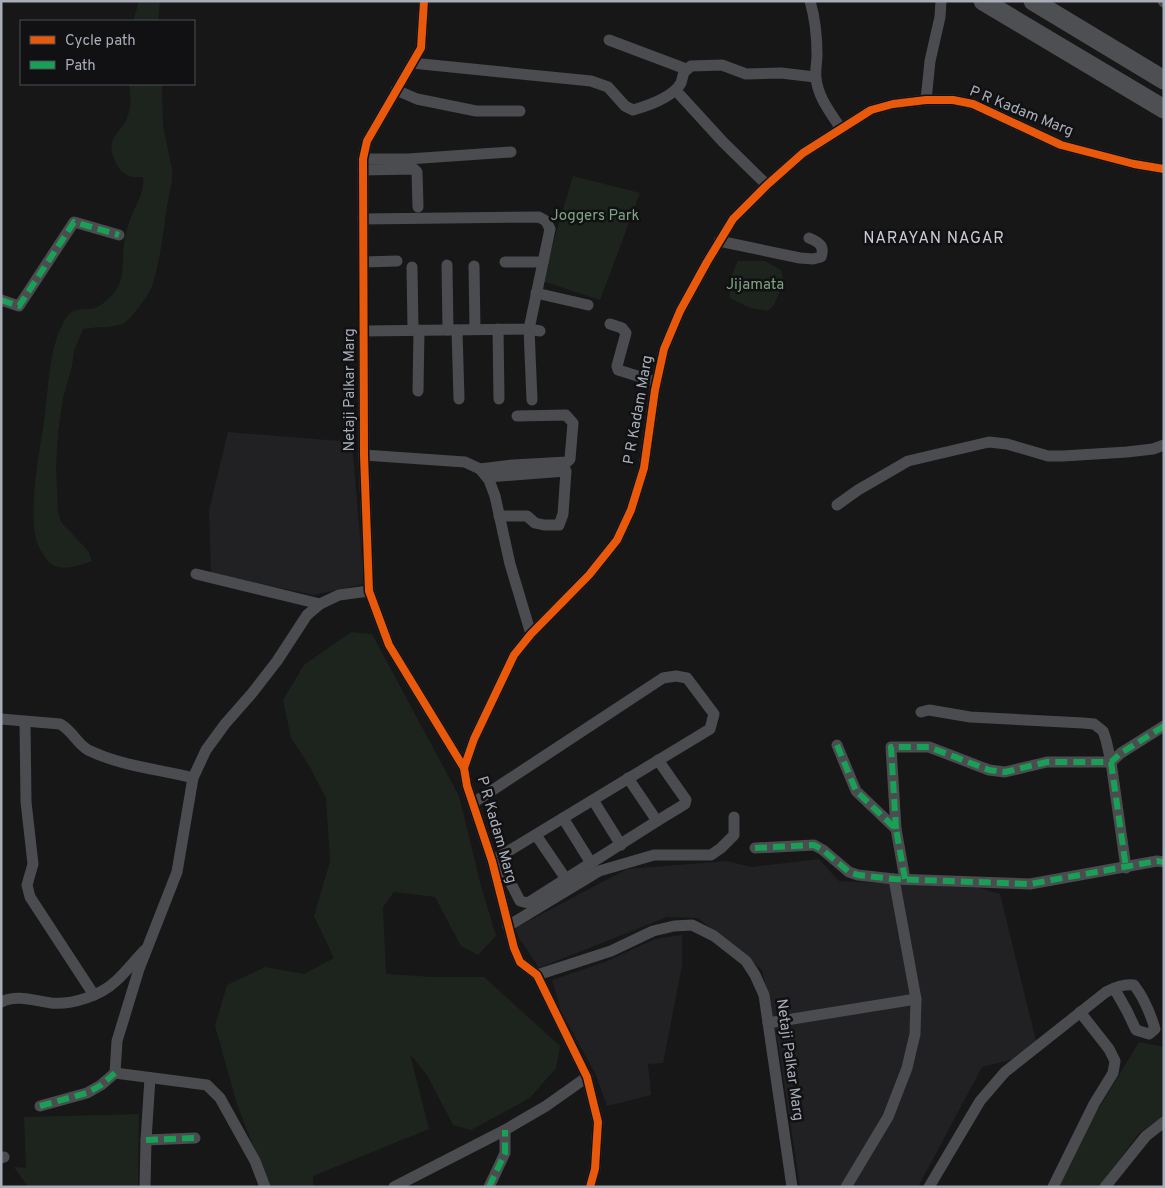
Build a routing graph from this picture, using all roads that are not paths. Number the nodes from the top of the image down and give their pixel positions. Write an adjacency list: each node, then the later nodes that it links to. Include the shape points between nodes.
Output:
1 (424, 1): 7 (street, Netaji Palkar Marg, via 420,48)
2 (810, 1): 9 (street, via 816,46)
3 (941, 1): 13 (street)
4 (983, 1): 14 (main road)
5 (1033, 1): 10 (main road)
6 (609, 40): 8 (street)
7 (412, 63): 8 (street, via 591,81 608,87 633,110 667,96 680,84); 11 (street, Netaji Palkar Marg)
8 (686, 69): 9 (street, via 722,65 746,74 781,73)
9 (815, 77): 16 (street, via 823,102)
10 (1164, 80)
11 (396, 90): 15 (street, via 417,99 476,111); 18 (street, Netaji Palkar Marg, via 368,141)
12 (680, 94): 20 (street)
13 (926, 100): 16 (street, P R Kadam Marg, via 871,110); 19 (street, P R Kadam Marg, via 973,104 1061,145)
14 (1164, 109)
15 (520, 111)
16 (841, 129): 20 (street, P R Kadam Marg, via 803,153)
17 (511, 152): 18 (street)
18 (363, 164): 21 (street, via 417,172); 22 (street, Netaji Palkar Marg)
19 (1164, 169)
20 (767, 185): 25 (street, P R Kadam Marg, via 733,219)
21 (418, 207)
22 (364, 220): 27 (street, Netaji Palkar Marg); 29 (street, via 539,217 546,220 550,229)
23 (118, 235): 34 (street, via 74,222 19,306)
24 (809, 238): 25 (street, via 822,246 821,258 800,258)
25 (719, 241): 43 (street, P R Kadam Marg, via 680,311 664,349)
26 (397, 261): 27 (street)
27 (364, 262): 38 (street, Netaji Palkar Marg)
28 (505, 262): 29 (street)
29 (542, 262): 33 (street)
30 (447, 266): 40 (street)
31 (474, 266): 37 (street)
32 (412, 267): 39 (street)
33 (536, 293): 35 (street); 42 (street)
34 (1, 300)
35 (588, 305)
36 (610, 324): 43 (street, via 626,332 618,370)
37 (475, 329): 40 (street); 41 (street)
38 (364, 330): 39 (street); 50 (street, Netaji Palkar Marg)
39 (416, 330): 40 (street); 44 (street)
40 (452, 330): 45 (street)
41 (498, 330): 42 (street); 46 (street)
42 (535, 330): 47 (street)
43 (657, 382): 57 (street, P R Kadam Marg, via 644,468 631,510 617,540 589,575)
44 (418, 391)
45 (459, 399)
46 (499, 399)
47 (532, 400)
48 (517, 416): 51 (street, via 566,415 570,418 573,423 570,459 567,462 513,465)
49 (1164, 445): 52 (street, via 1127,452 1048,456 989,442 908,461)
50 (364, 455): 51 (street, via 465,462); 55 (street, Netaji Palkar Marg)
51 (484, 473): 53 (street, via 495,496); 53 (street, via 566,471 563,514 559,525 535,523 527,516)
52 (837, 505)
53 (499, 516): 57 (street)
54 (196, 574): 56 (street)
55 (369, 591): 56 (street, via 339,595); 65 (street, Netaji Palkar Marg, via 389,645)
56 (320, 604): 66 (street, via 307,615 277,661 206,750)
57 (531, 634): 65 (street, P R Kadam Marg, via 514,655 474,739)
58 (921, 712): 64 (street, via 929,710 970,717 1094,724 1103,731)
59 (1, 720): 60 (street)
60 (25, 722): 66 (street, via 60,724 80,744 98,754 134,766); 87 (street, via 26,802 33,864 27,885 30,897)
61 (1164, 726): 64 (street)
62 (837, 745): 73 (street, via 856,791)
63 (658, 760): 67 (street); 69 (street, via 710,729 714,714 687,678 663,678); 72 (street, via 686,800 685,804)
64 (1111, 762): 73 (street, via 1046,762 1006,772 989,770 930,748 890,747); 80 (street)
65 (464, 768): 69 (street, P R Kadam Marg)
66 (193, 778): 84 (street, via 177,872)
67 (628, 778): 68 (street); 72 (street)
68 (593, 800): 71 (street); 75 (street)
69 (473, 803): 77 (street, P R Kadam Marg)
70 (734, 817): 83 (street, via 734,835 711,855 654,855 607,869)
71 (563, 818): 74 (street); 79 (street)
72 (657, 821): 75 (street)
73 (896, 829): 82 (street)
74 (536, 835): 77 (street); 81 (street)
75 (621, 845): 79 (street)
76 (755, 848): 82 (street, via 814,845 848,872)
77 (496, 860): 81 (street, via 524,903); 83 (street, P R Kadam Marg)
78 (1164, 862): 80 (street)
79 (591, 863): 81 (street)
80 (1126, 868): 82 (street, via 1030,884)
81 (566, 879)
82 (900, 879): 88 (street)
83 (508, 926): 85 (street, P R Kadam Marg, via 520,962)
84 (148, 946): 87 (street, via 114,983); 92 (street, via 117,1041)
85 (537, 975): 91 (street, Netaji Palkar Marg, via 612,951 653,931 692,925 714,936 746,960 764,994); 93 (street)
86 (1114, 988): 90 (street)
87 (94, 995): 89 (street, via 68,1003 30,999)
88 (916, 999): 91 (street); 106 (street, via 916,1034 907,1068 888,1117)
89 (1, 1002)
90 (1080, 1012): 107 (street, via 1005,1072 980,1101); 108 (street, via 1115,1061 1113,1073)
91 (768, 1023): 105 (street, Netaji Palkar Marg)
92 (115, 1073): 94 (street); 95 (street, via 87,1093)
93 (587, 1077): 97 (street); 104 (street, via 598,1122 595,1169)
94 (150, 1078): 99 (street); 101 (street, via 207,1085 220,1098 255,1161)
95 (40, 1106)
96 (1164, 1122): 109 (street, via 1146,1136)
97 (505, 1130): 102 (street); 103 (street, via 505,1153)
98 (194, 1138): 99 (street)
99 (146, 1140): 100 (street)
100 (146, 1187)
101 (265, 1187)
102 (394, 1187)
103 (489, 1187)
104 (590, 1187)
105 (792, 1187)
106 (846, 1187)
107 (930, 1187)
108 (1053, 1187)
109 (1105, 1187)

